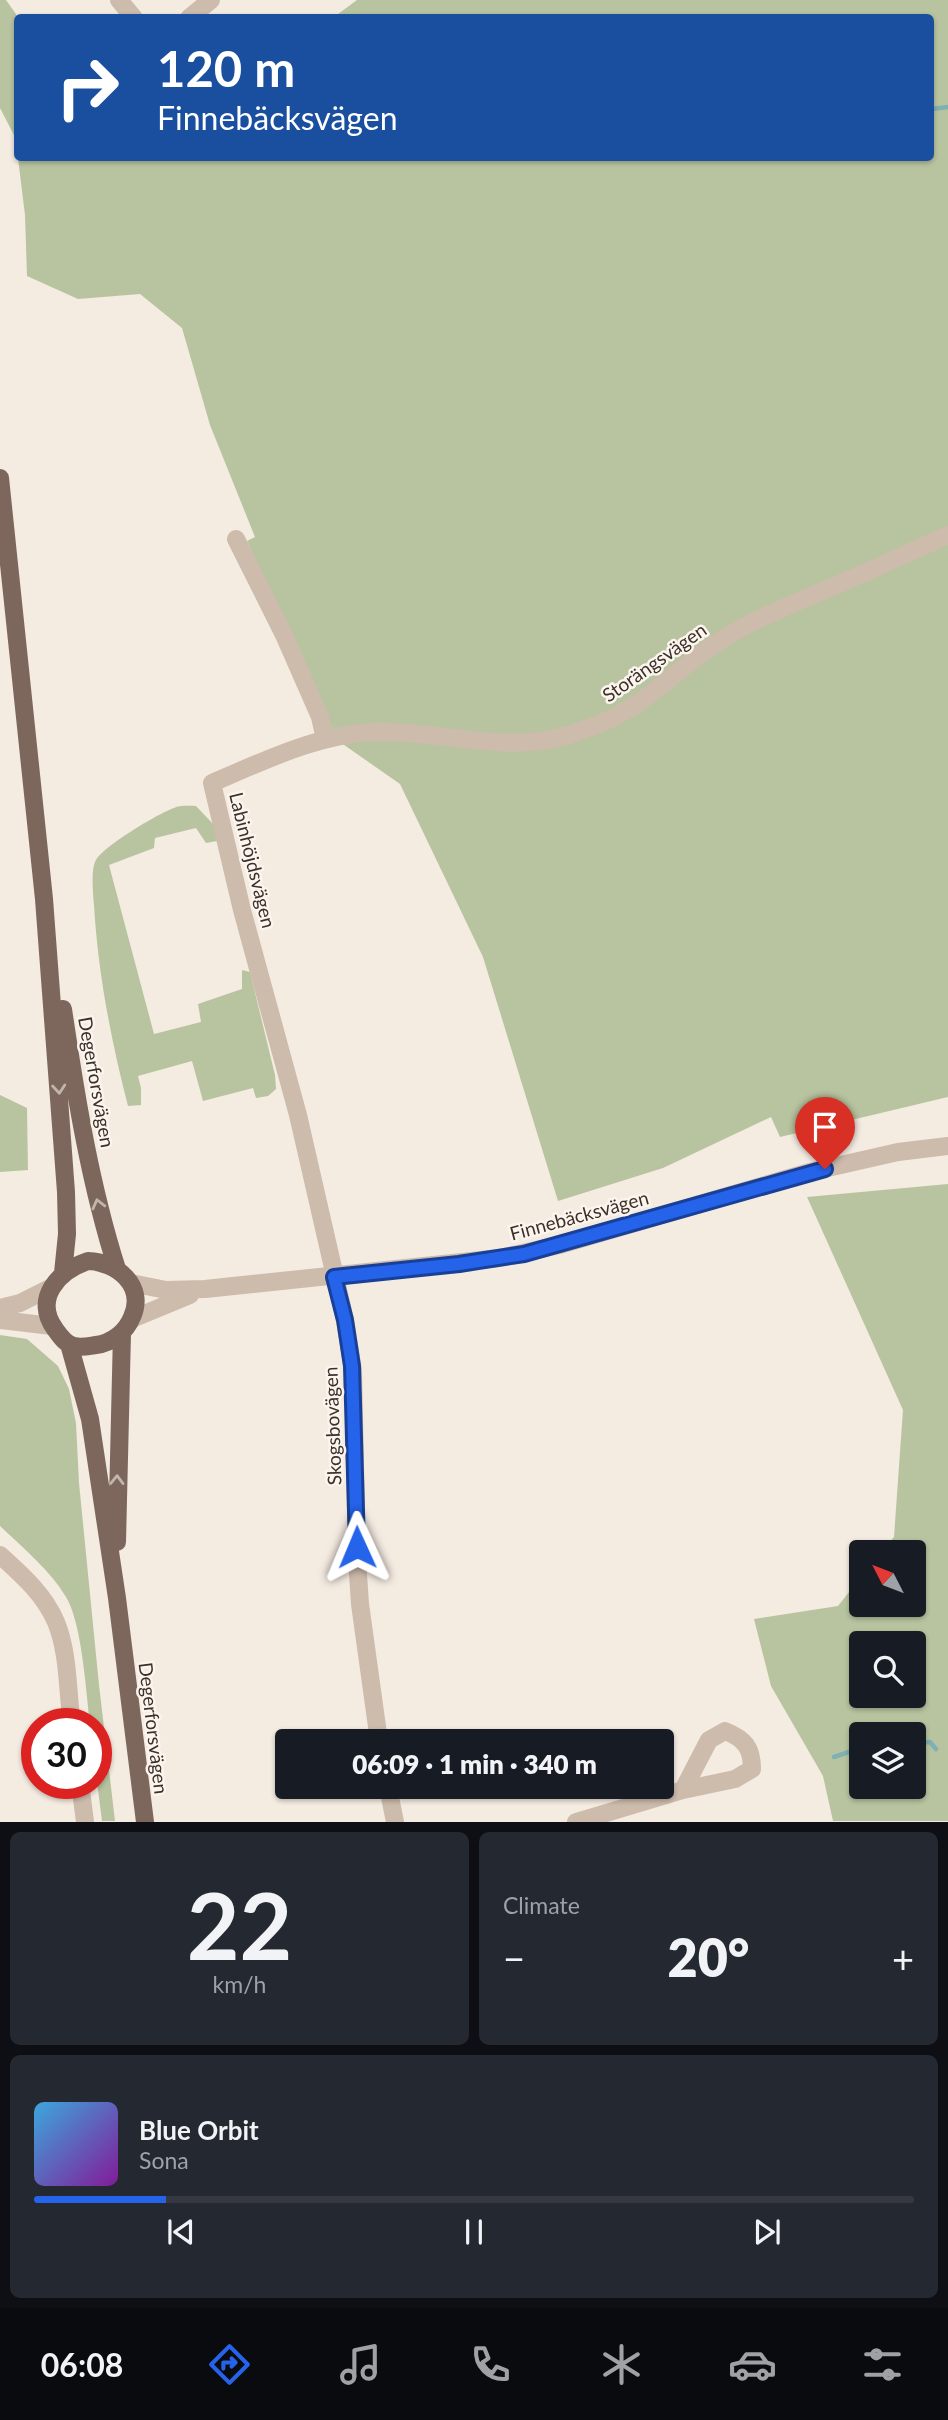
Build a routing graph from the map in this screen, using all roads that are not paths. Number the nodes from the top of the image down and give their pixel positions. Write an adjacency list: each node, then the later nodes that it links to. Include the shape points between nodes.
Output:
1 (118, 0): 3 (street)
2 (211, 0): 4 (street)
3 (131, 14)
4 (194, 14)
5 (0, 478): 9 (main road, Degerforsvägen)
6 (948, 535): 8 (street, Storängsvägen, via 732,633 628,709 570,734 521,743 408,733)
7 (236, 539): 8 (street, via 284,635)
8 (325, 739): 13 (street, Labinhöjdsvägen, via 212,783 298,1115)
9 (44, 899): 11 (main road, Degerforsvägen, one-way to 9, via 81,1124); 12 (main road, Degerforsvägen, one-way to 12, via 66,1192)
10 (948, 1146): 13 (street, Finnebäcksvägen, via 810,1172 524,1254)
11 (117, 1269): 12 (main road, via 88,1261); 14 (main road)
12 (62, 1273): 15 (main road)
13 (334, 1277): 16 (street, Finnebäcksvägen); 25 (street, Skogsbovägen, via 352,1366 357,1559)
14 (131, 1283): 16 (street, Finnebäcksvägen, via 166,1290); 20 (main road, via 135,1301)
15 (50, 1288): 17 (street); 19 (main road, via 46,1310)
16 (214, 1288): 20 (street, Finnebäcksvägen, via 176,1299)
17 (0, 1308)
18 (0, 1320): 19 (street)
19 (52, 1326): 21 (main road)
20 (127, 1326): 21 (main road, via 101,1344); 23 (main road, Degerforsvägen, one-way to 20, via 116,1488)
21 (69, 1344): 23 (main road, Degerforsvägen, via 90,1419)
22 (0, 1555): 24 (street, via 43,1599 55,1622)
23 (117, 1598): 30 (main road, Degerforsvägen)
24 (70, 1708)
25 (377, 1729)
26 (683, 1790): 32 (street)
27 (82, 1799): 29 (street)
28 (390, 1799): 31 (street)
29 (85, 1822)
30 (145, 1822)
31 (395, 1822)
32 (576, 1822)

